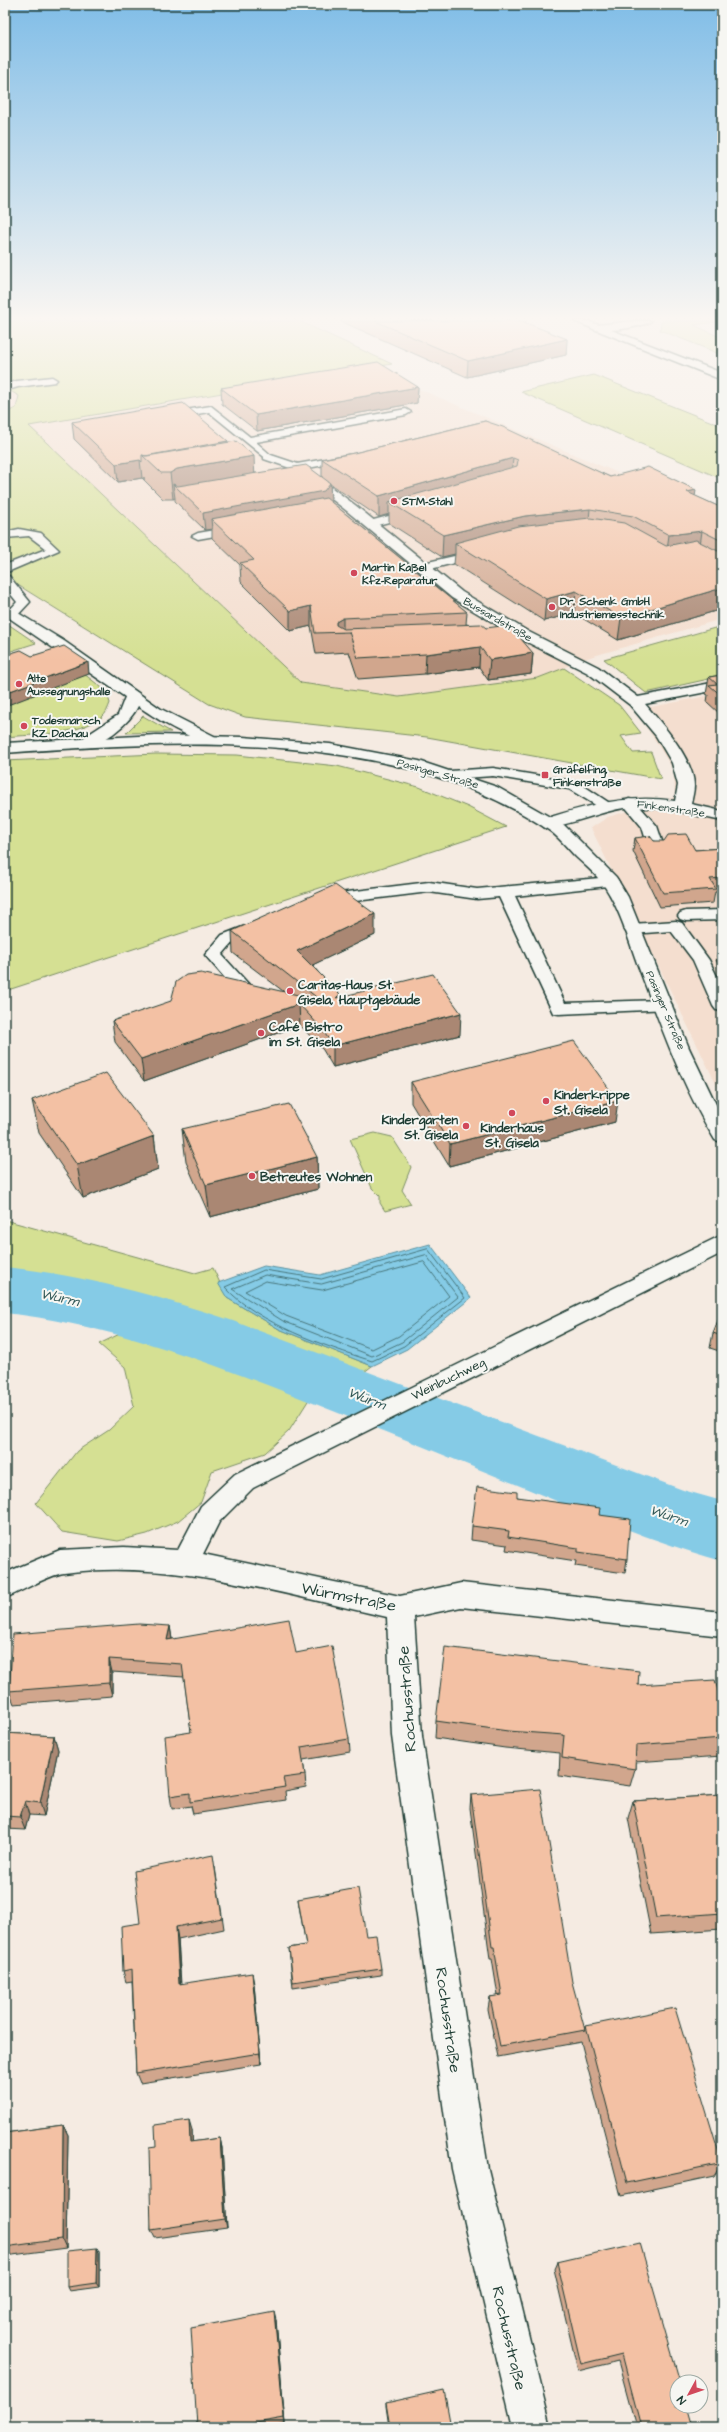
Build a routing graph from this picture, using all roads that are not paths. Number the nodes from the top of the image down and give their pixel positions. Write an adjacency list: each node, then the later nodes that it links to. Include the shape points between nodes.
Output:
1 (241, 434): 3 (lane)
2 (279, 434): 3 (lane)
3 (248, 440): 5 (lane)
4 (361, 456): 7 (lane)
5 (268, 457): 6 (lane); 7 (street, Bussardstraße)
6 (254, 459)
7 (296, 473): 8 (street, Bussardstraße, via 309,477)
8 (351, 508): 10 (lane); 11 (street, Bussardstraße)
9 (427, 509): 11 (lane)
10 (335, 511)
11 (370, 524): 17 (street, Bussardstraße)
12 (251, 526): 14 (lane)
13 (5, 535): 16 (lane, via 20,530 44,538 53,550)
14 (198, 536)
15 (496, 549): 17 (lane)
16 (8, 565)
17 (423, 567): 20 (street, Bussardstraße, via 457,595)
18 (5, 579): 19 (lane, via 24,602)
19 (9, 612): 23 (street, via 60,644)
20 (524, 635): 21 (lane); 24 (street, Bussardstraße, via 593,670)
21 (503, 636)
22 (722, 685): 24 (street)
23 (133, 696): 25 (street, via 176,724); 26 (street, via 132,708 122,720)
24 (635, 702): 31 (street, Bussardstraße, via 662,734 680,763 686,785)
25 (209, 739): 26 (street, Pasinger Straße); 28 (street, Pasinger Straße, via 342,751 394,760)
26 (88, 741): 27 (street, Pasinger Straße)
27 (5, 748)
28 (450, 775): 30 (lane, via 493,772 573,785); 33 (street, Pasinger Straße, via 482,785)
29 (629, 803): 30 (street, Finkenstraße); 31 (street, Finkenstraße); 34 (lane, via 649,826)
30 (608, 806): 33 (street, Finkenstraße)
31 (682, 808): 32 (street, Finkenstraße)
32 (722, 816)
33 (550, 823): 35 (street, Pasinger Straße, via 580,849)
34 (657, 850)
35 (611, 882): 36 (lane); 41 (street, Pasinger Straße)
36 (505, 892): 37 (lane, via 476,894 429,887 328,898); 43 (lane, via 559,1009)
37 (307, 906)
38 (722, 915): 39 (lane)
39 (683, 916): 41 (lane); 44 (lane)
40 (271, 921): 42 (lane, via 228,938 213,955)
41 (632, 929): 43 (street, Pasinger Straße)
42 (244, 989)
43 (663, 1005): 45 (street, Pasinger Straße, via 696,1085)
44 (722, 1006)
45 (722, 1135)
46 (722, 1243): 47 (street, Weinbuchweg, via 244,1481 210,1514)
47 (186, 1562): 48 (street, Würmstraße, via 124,1559 60,1562); 49 (street, Würmstraße)
48 (5, 1586)
49 (400, 1608): 50 (street, Würmstraße, via 461,1595); 51 (street, Rochusstraße, via 407,1736 470,2169)
50 (722, 1624)
51 (532, 2427)

